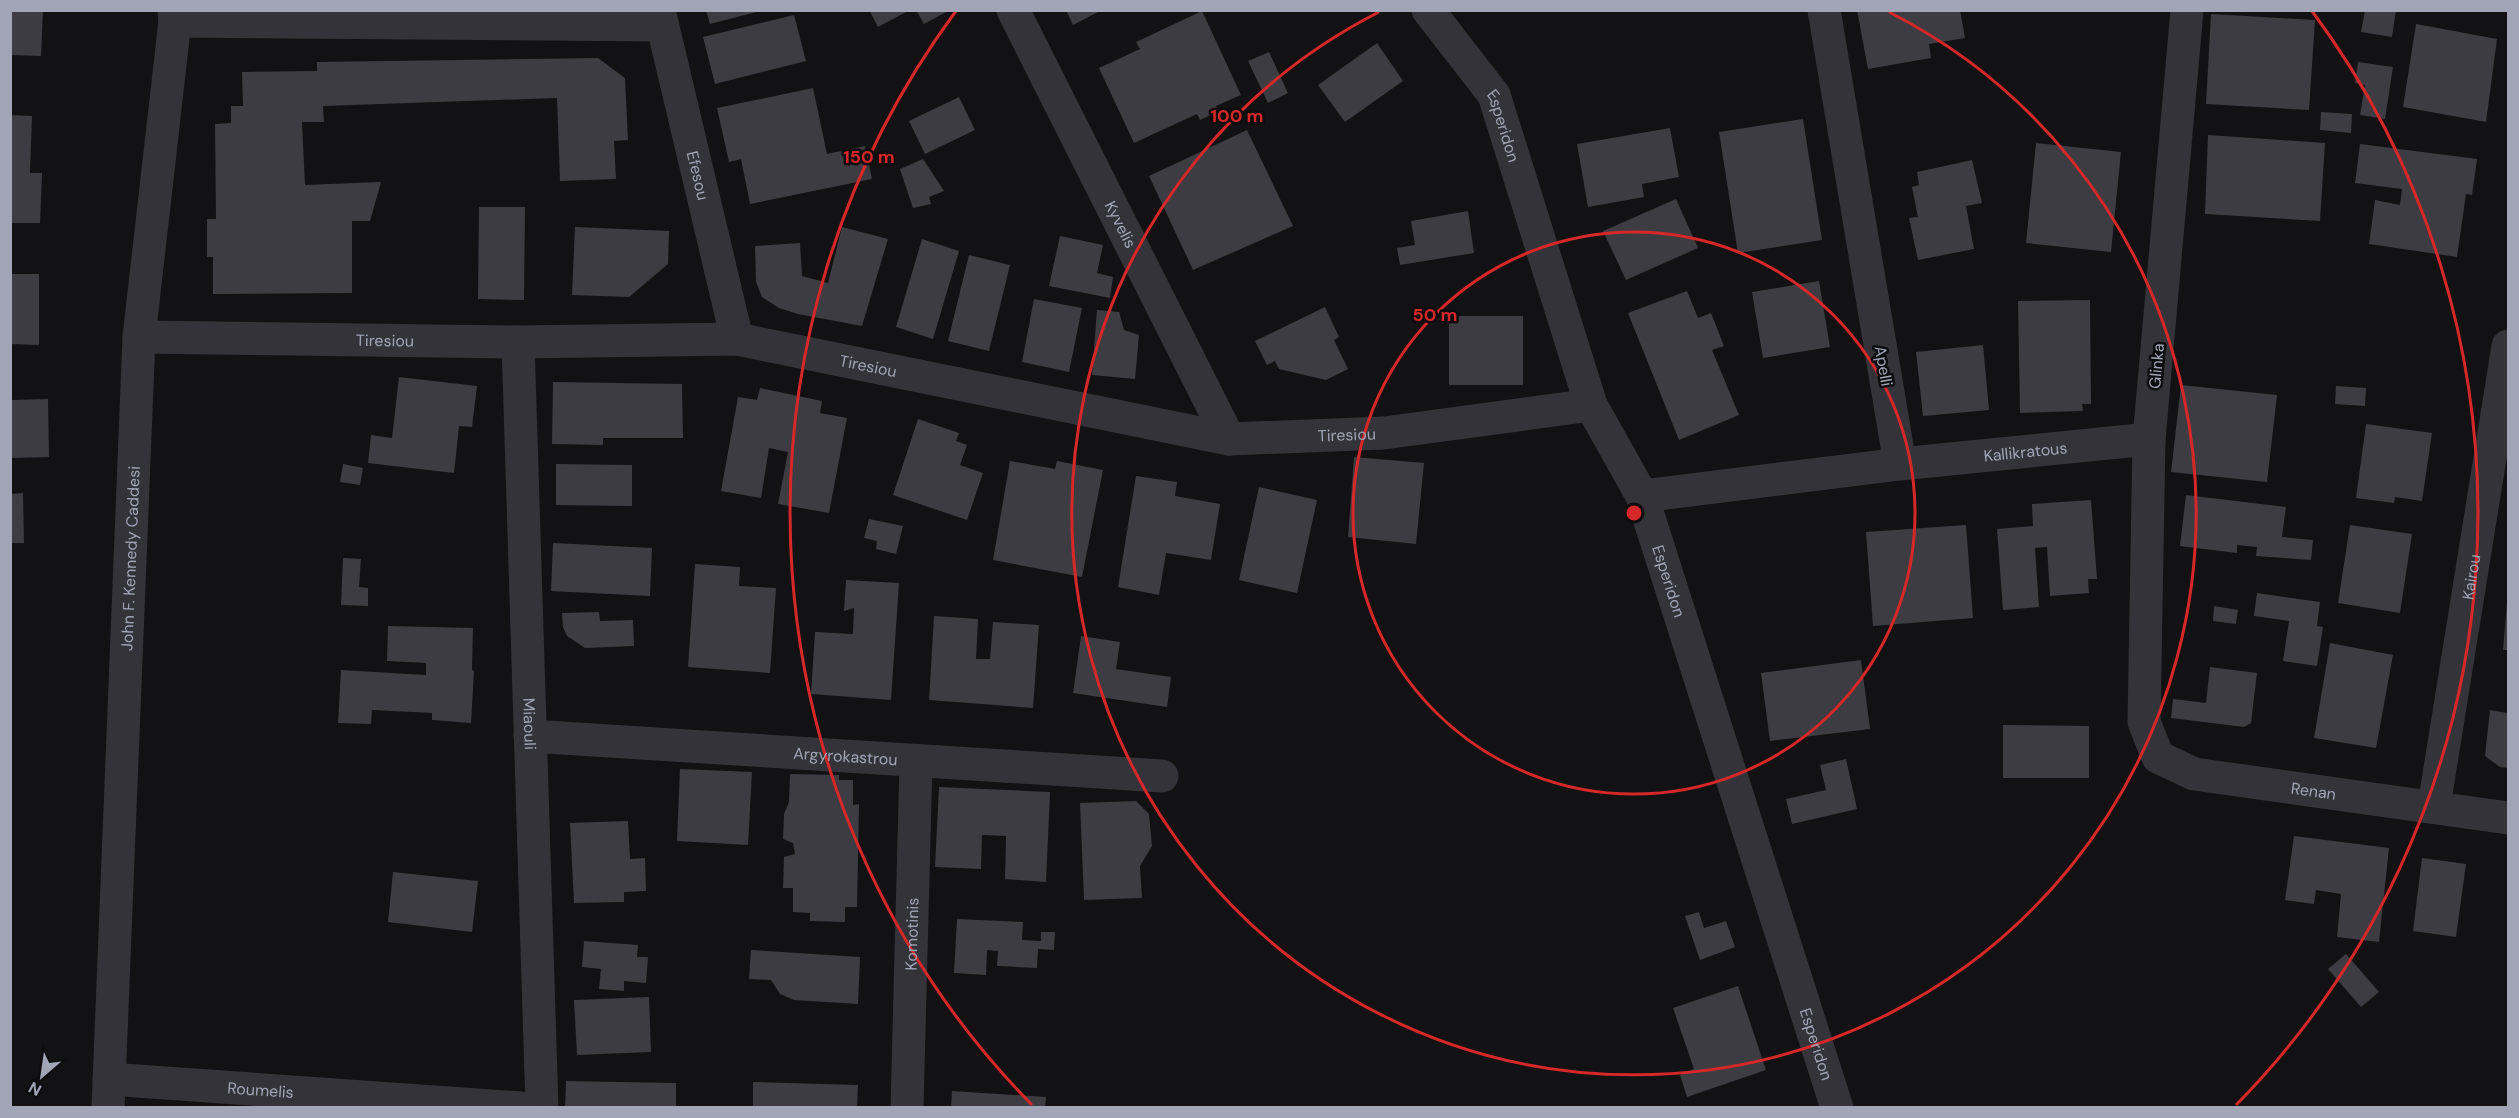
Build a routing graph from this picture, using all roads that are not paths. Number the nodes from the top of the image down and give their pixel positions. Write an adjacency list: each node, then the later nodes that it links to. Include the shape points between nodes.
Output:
1 (1013, 10): 12 (street, Kyvelis)
2 (1428, 10): 11 (street, Esperidon, via 1494,95)
3 (1824, 10): 14 (street, Apelli)
4 (2187, 10): 13 (street, Glinka)
5 (175, 16): 6 (street); 7 (street, John F. Kennedy Caddesi)
6 (661, 18): 8 (street, Efesou)
7 (139, 337): 9 (street, Tiresiou); 22 (street, John F. Kennedy Caddesi)
8 (737, 339): 9 (street, Tiresiou); 12 (street, Tiresiou)
9 (518, 342): 17 (street, Miaouli)
10 (2508, 346): 20 (street, Kairou)
11 (1591, 405): 12 (street, Tiresiou, via 1384,433); 15 (street, Esperidon)
12 (1229, 439)
13 (2149, 439): 14 (street, Kallikratous); 16 (street, Glinka)
14 (1900, 464): 15 (street)
15 (1642, 496): 26 (street, Esperidon)
16 (2144, 722): 20 (street, Renan, via 2158,757 2194,774)
17 (530, 736): 18 (street, Argyrokastrou); 24 (street, Miaouli)
18 (916, 762): 19 (street, Argyrokastrou); 25 (street, Komotinis)
19 (1162, 776)
20 (2434, 806): 21 (street, Renan)
21 (2508, 818)
22 (109, 1093): 23 (street, Roumelis)
23 (520, 1107)
24 (542, 1107)
25 (906, 1107)
26 (1837, 1107)

